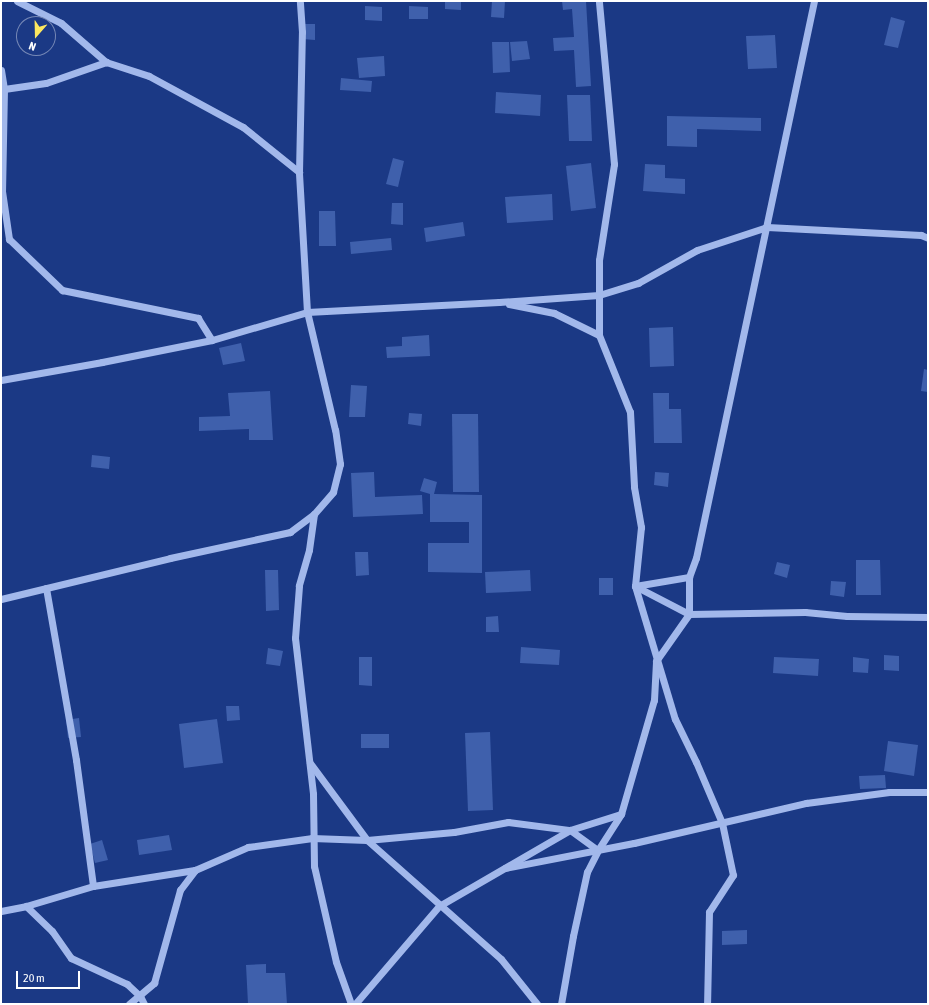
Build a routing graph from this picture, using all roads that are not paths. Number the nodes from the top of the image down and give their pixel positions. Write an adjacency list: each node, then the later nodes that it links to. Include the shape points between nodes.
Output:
1 (18, 1): 5 (street, via 62,23)
2 (300, 1): 8 (street, via 302,32)
3 (599, 1): 12 (street, via 614,164 599,260)
4 (814, 1): 10 (street)
5 (106, 62): 7 (street, via 46,83); 8 (street, via 149,76 243,127)
6 (1, 70): 7 (street)
7 (3, 90): 9 (street)
8 (299, 172): 14 (street)
9 (1, 191): 16 (street, via 9,239 62,290 198,318)
10 (767, 227): 11 (street, via 921,235); 12 (street, via 697,250 638,283); 19 (street, via 696,558)
11 (928, 238)
12 (599, 295): 13 (street); 15 (street)
13 (499, 302): 14 (street); 15 (street, via 554,313)
14 (307, 312): 16 (street); 18 (street, via 335,430 340,464 333,492)
15 (599, 335): 20 (street, via 630,412 634,488 641,527)
16 (212, 340): 17 (street)
17 (1, 380)
18 (314, 514): 21 (street, via 290,532); 26 (street, via 309,550 299,586 295,638)
19 (689, 577): 20 (street); 23 (street)
20 (635, 586): 23 (street); 25 (street)
21 (46, 588): 22 (street); 36 (street, via 76,760)
22 (1, 599)
23 (690, 614): 24 (street, via 805,612 847,616); 25 (street)
24 (928, 617)
25 (656, 661): 28 (street, via 654,700); 29 (street, via 675,719)
26 (310, 763): 31 (street, via 313,794); 32 (street)
27 (928, 792): 29 (street, via 889,792 806,803)
28 (622, 814): 30 (street); 33 (street)
29 (722, 824): 33 (street); 47 (street, via 733,875 709,912)
30 (570, 830): 32 (street, via 508,822 454,832); 33 (street); 34 (street)
31 (312, 838): 32 (street); 35 (street, via 248,847); 43 (street, via 314,866 336,962)
32 (367, 840): 38 (street)
33 (598, 850): 34 (street); 46 (street, via 587,872)
34 (505, 868): 38 (street)
35 (195, 870): 36 (street); 40 (street, via 180,890 154,983)
36 (94, 886): 37 (street)
37 (26, 906): 39 (street); 40 (street, via 52,931 71,958 127,984)
38 (439, 906): 44 (street); 45 (street, via 501,959)
39 (1, 911)
40 (140, 996): 41 (street); 42 (street)
41 (129, 1004)
42 (144, 1004)
43 (351, 1004)
44 (355, 1004)
45 (537, 1004)
46 (560, 1004)
47 (707, 1004)

